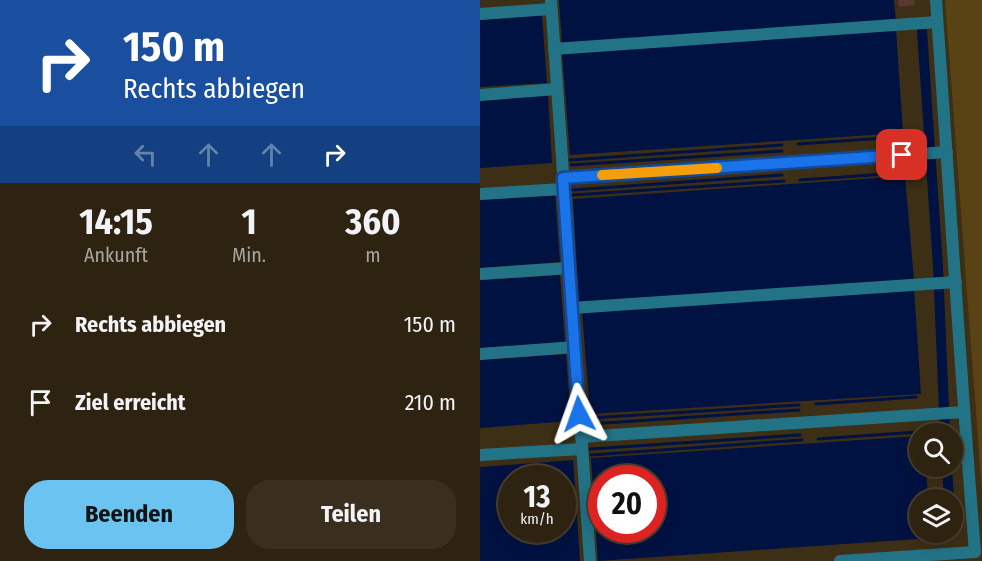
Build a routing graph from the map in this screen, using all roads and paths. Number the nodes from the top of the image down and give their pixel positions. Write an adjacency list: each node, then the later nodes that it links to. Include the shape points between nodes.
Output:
1 (936, 0): 4 (lane)
2 (551, 5): 3 (lane); 5 (lane)
3 (480, 14)
4 (937, 22): 5 (lane); 8 (lane)
5 (554, 49): 6 (lane)
6 (557, 89): 7 (lane); 9 (lane)
7 (480, 94)
8 (935, 153): 9 (lane); 13 (lane)
9 (563, 183): 10 (lane); 11 (lane)
10 (480, 194)
11 (569, 268): 12 (lane); 14 (lane)
12 (480, 274)
13 (956, 282): 14 (lane); 17 (lane)
14 (572, 308): 15 (lane)
15 (575, 347): 16 (lane); 18 (lane)
16 (480, 354)
17 (958, 413): 18 (lane); 21 (lane, via 975,552)
18 (581, 443): 19 (lane); 20 (lane)
19 (480, 455)
20 (590, 561)
21 (840, 561)

